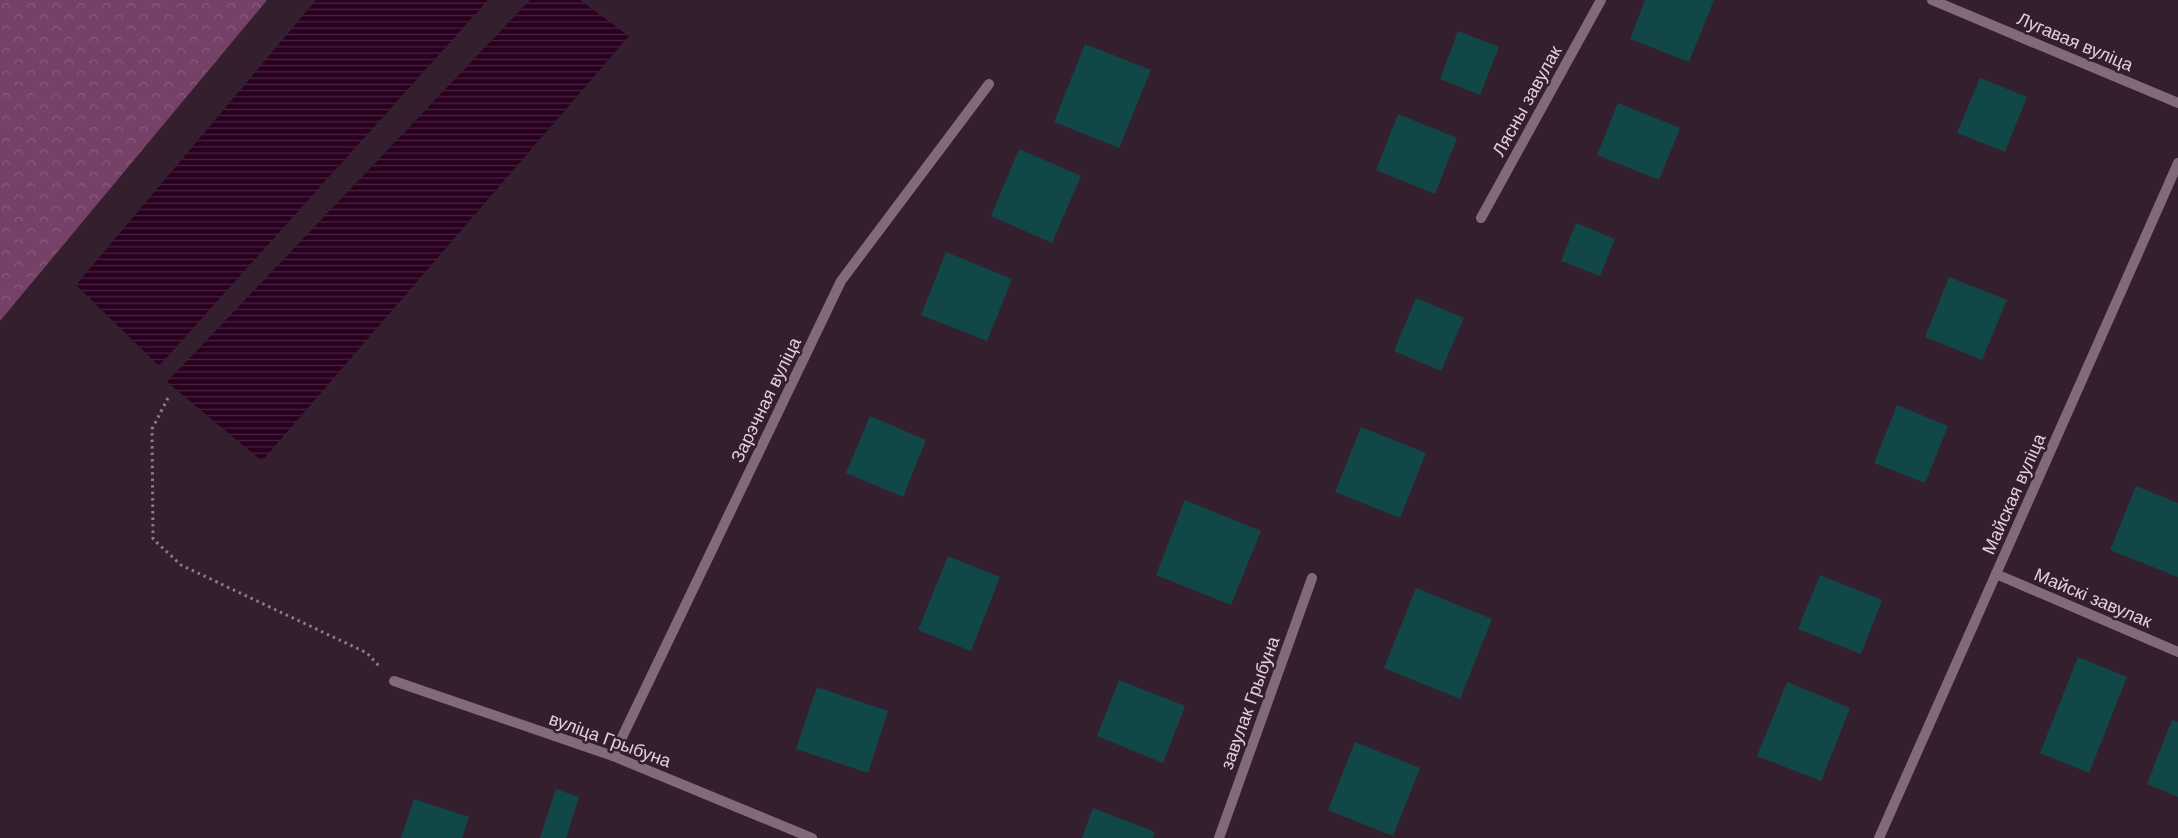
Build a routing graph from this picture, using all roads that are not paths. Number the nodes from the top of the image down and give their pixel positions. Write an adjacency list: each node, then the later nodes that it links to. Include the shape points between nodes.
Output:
1 (1601, 0): 6 (street, Лясны завулак)
2 (1932, 0): 4 (street, Лугавая вуліца)
3 (989, 84): 11 (street, Зарэчная вуліца, via 841,281)
4 (2178, 103)
5 (2178, 163): 7 (street, Майская вуліца)
6 (1481, 218)
7 (1996, 574): 9 (street, Майскі завулак); 14 (street, Майская вуліца)
8 (1312, 578): 13 (street, завулак Грыбуна)
9 (2178, 652)
10 (394, 681): 11 (street, вуліца Грыбуна)
11 (613, 756): 12 (street, вуліца Грыбуна)
12 (812, 838)
13 (1219, 838)
14 (1879, 838)

